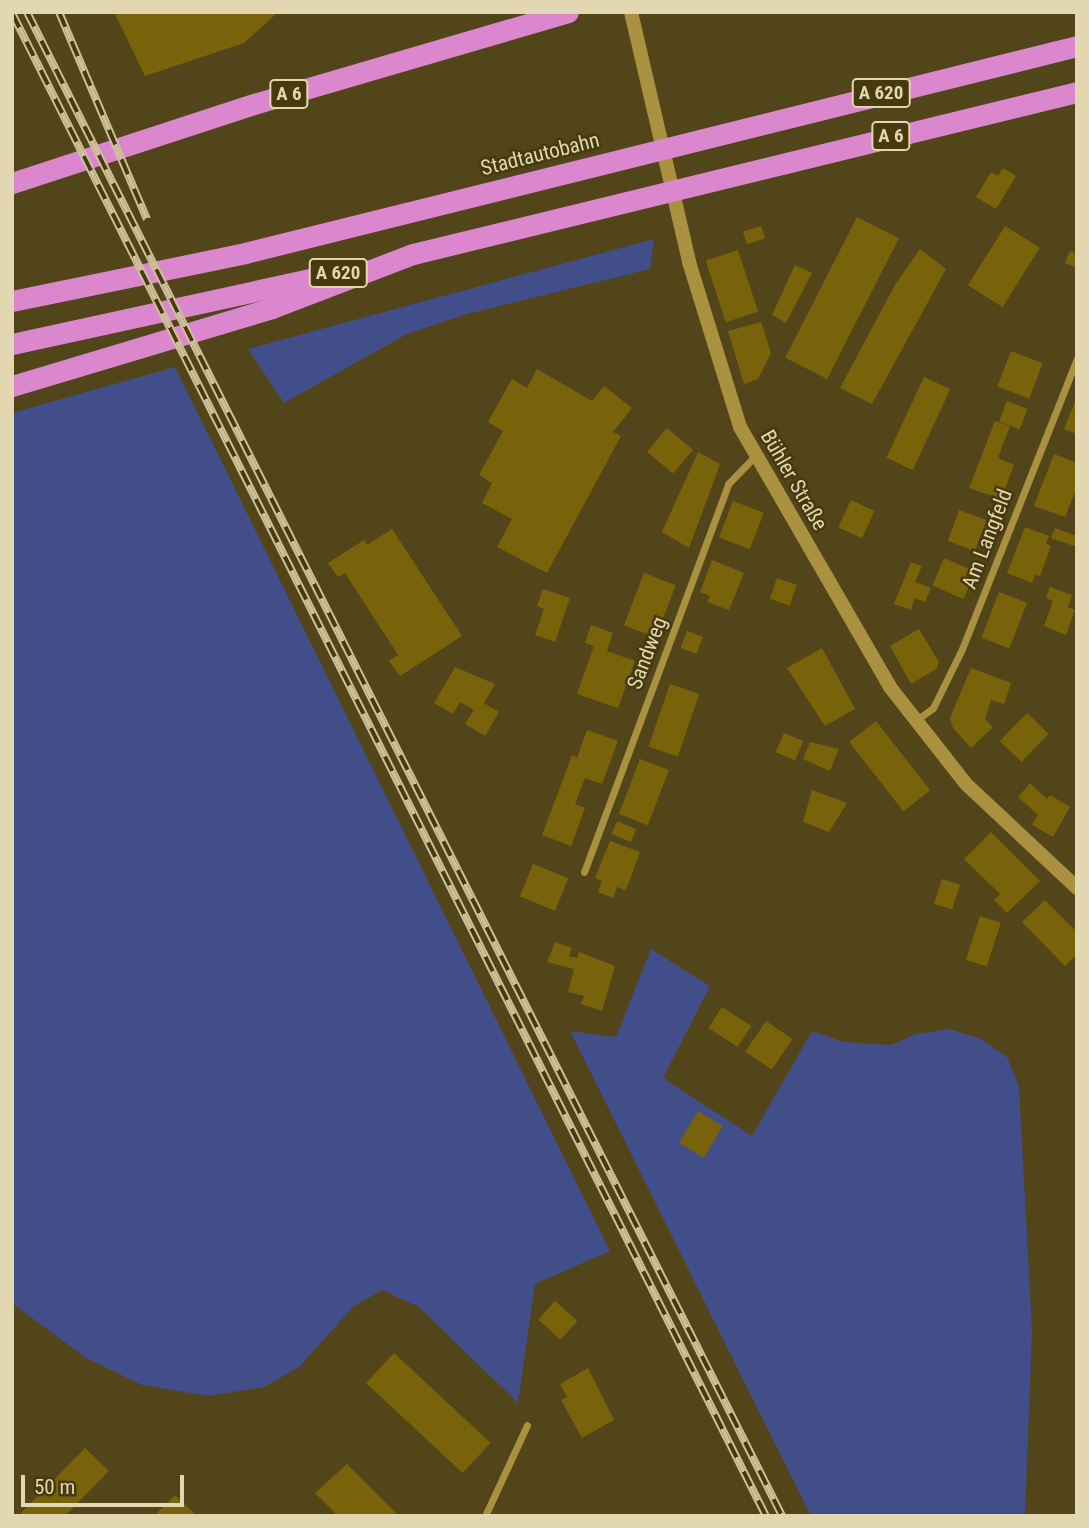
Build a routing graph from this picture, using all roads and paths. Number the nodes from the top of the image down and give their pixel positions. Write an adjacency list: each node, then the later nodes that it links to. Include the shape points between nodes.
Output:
1 (568, 12): 5 (highway, A 6, via 254,104)
2 (631, 12): 12 (main road, Bühler Straße, via 689,262 729,394)
3 (1077, 46): 8 (highway, Stadtautobahn / A 620, via 245,253)
4 (1077, 92): 6 (highway, A 6)
5 (12, 184)
6 (413, 254): 7 (highway, A 620)
7 (268, 299): 9 (highway, A 620); 11 (highway)
8 (12, 301)
9 (12, 344)
10 (1077, 359): 13 (street, Am Langfeld, via 962,649 933,708)
11 (12, 386)
12 (755, 456): 13 (main road, Bühler Straße, via 890,687); 14 (street, Sandweg, via 728,484)
13 (915, 721): 15 (main road, Bühler Straße, via 966,784)
14 (584, 872)
15 (1077, 888)
16 (527, 1425): 17 (street)
17 (485, 1516)

